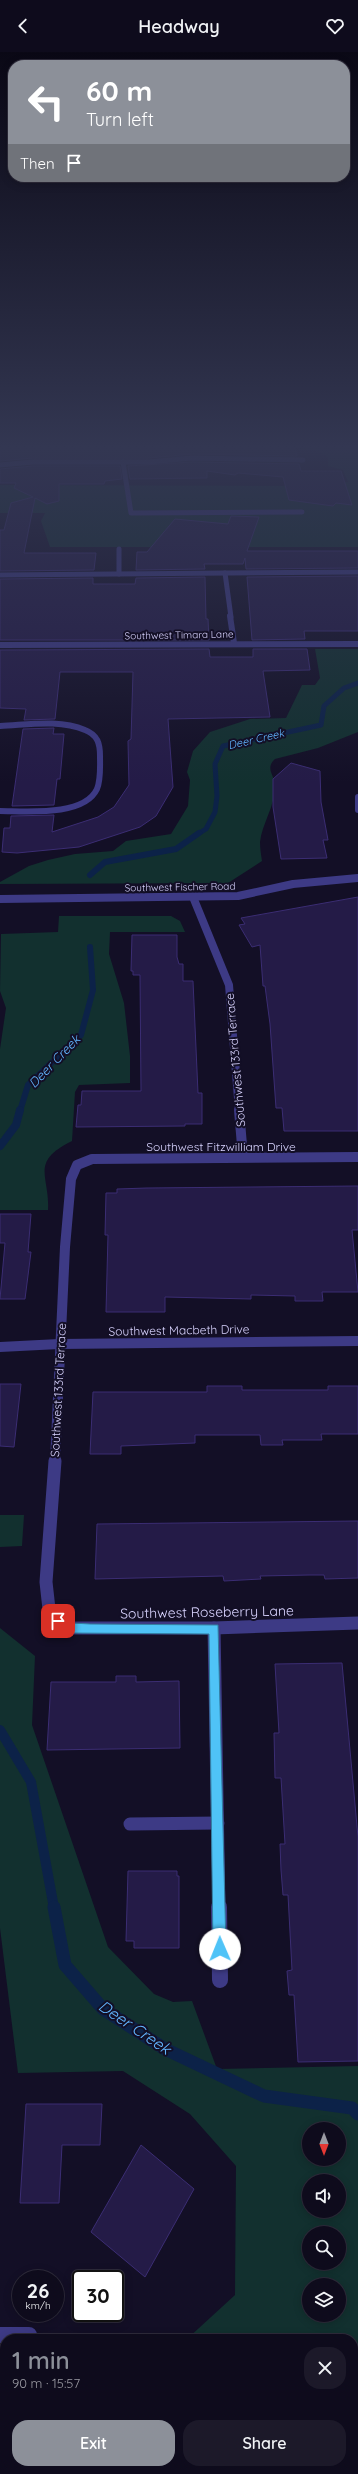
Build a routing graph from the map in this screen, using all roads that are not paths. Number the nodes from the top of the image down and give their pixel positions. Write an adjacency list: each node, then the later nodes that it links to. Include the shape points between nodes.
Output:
1 (119, 557): 4 (street)
2 (225, 572): 3 (street); 4 (street); 6 (street)
3 (358, 572)
4 (118, 574): 5 (street)
5 (0, 575)
6 (234, 643): 7 (street, Southwest Timara Lane); 8 (street, Southwest Timara Lane)
7 (358, 644)
8 (0, 645)
9 (0, 726): 12 (street, via 56,725 82,728 95,735 100,745 97,790 92,797 60,810)
10 (358, 797): 11 (street)
11 (358, 810)
12 (0, 811)
13 (358, 878): 14 (street, Southwest Fischer Road, via 294,884 238,896)
14 (194, 897): 15 (street, Southwest Fischer Road); 16 (street, Southwest 133rd Terrace, via 229,985)
15 (0, 899)
16 (243, 1157): 17 (street, Southwest Fitzwilliam Drive); 18 (street, Southwest Fitzwilliam Drive)
17 (358, 1157)
18 (84, 1161): 20 (street, Southwest 133rd Terrace, via 77,1166 71,1179)
19 (358, 1341): 20 (street, Southwest Macbeth Drive)
20 (59, 1344): 21 (street, Southwest Macbeth Drive); 22 (street, Southwest 133rd Terrace, via 46,1582 49,1609)
21 (0, 1346)
22 (58, 1621): 24 (street, Southwest Roseberry Lane, via 70,1628 85,1629)
23 (358, 1623): 24 (street, Southwest Roseberry Lane)
24 (214, 1628): 25 (street)
25 (218, 1823): 26 (street); 27 (street)
26 (130, 1824)
27 (220, 1980)

